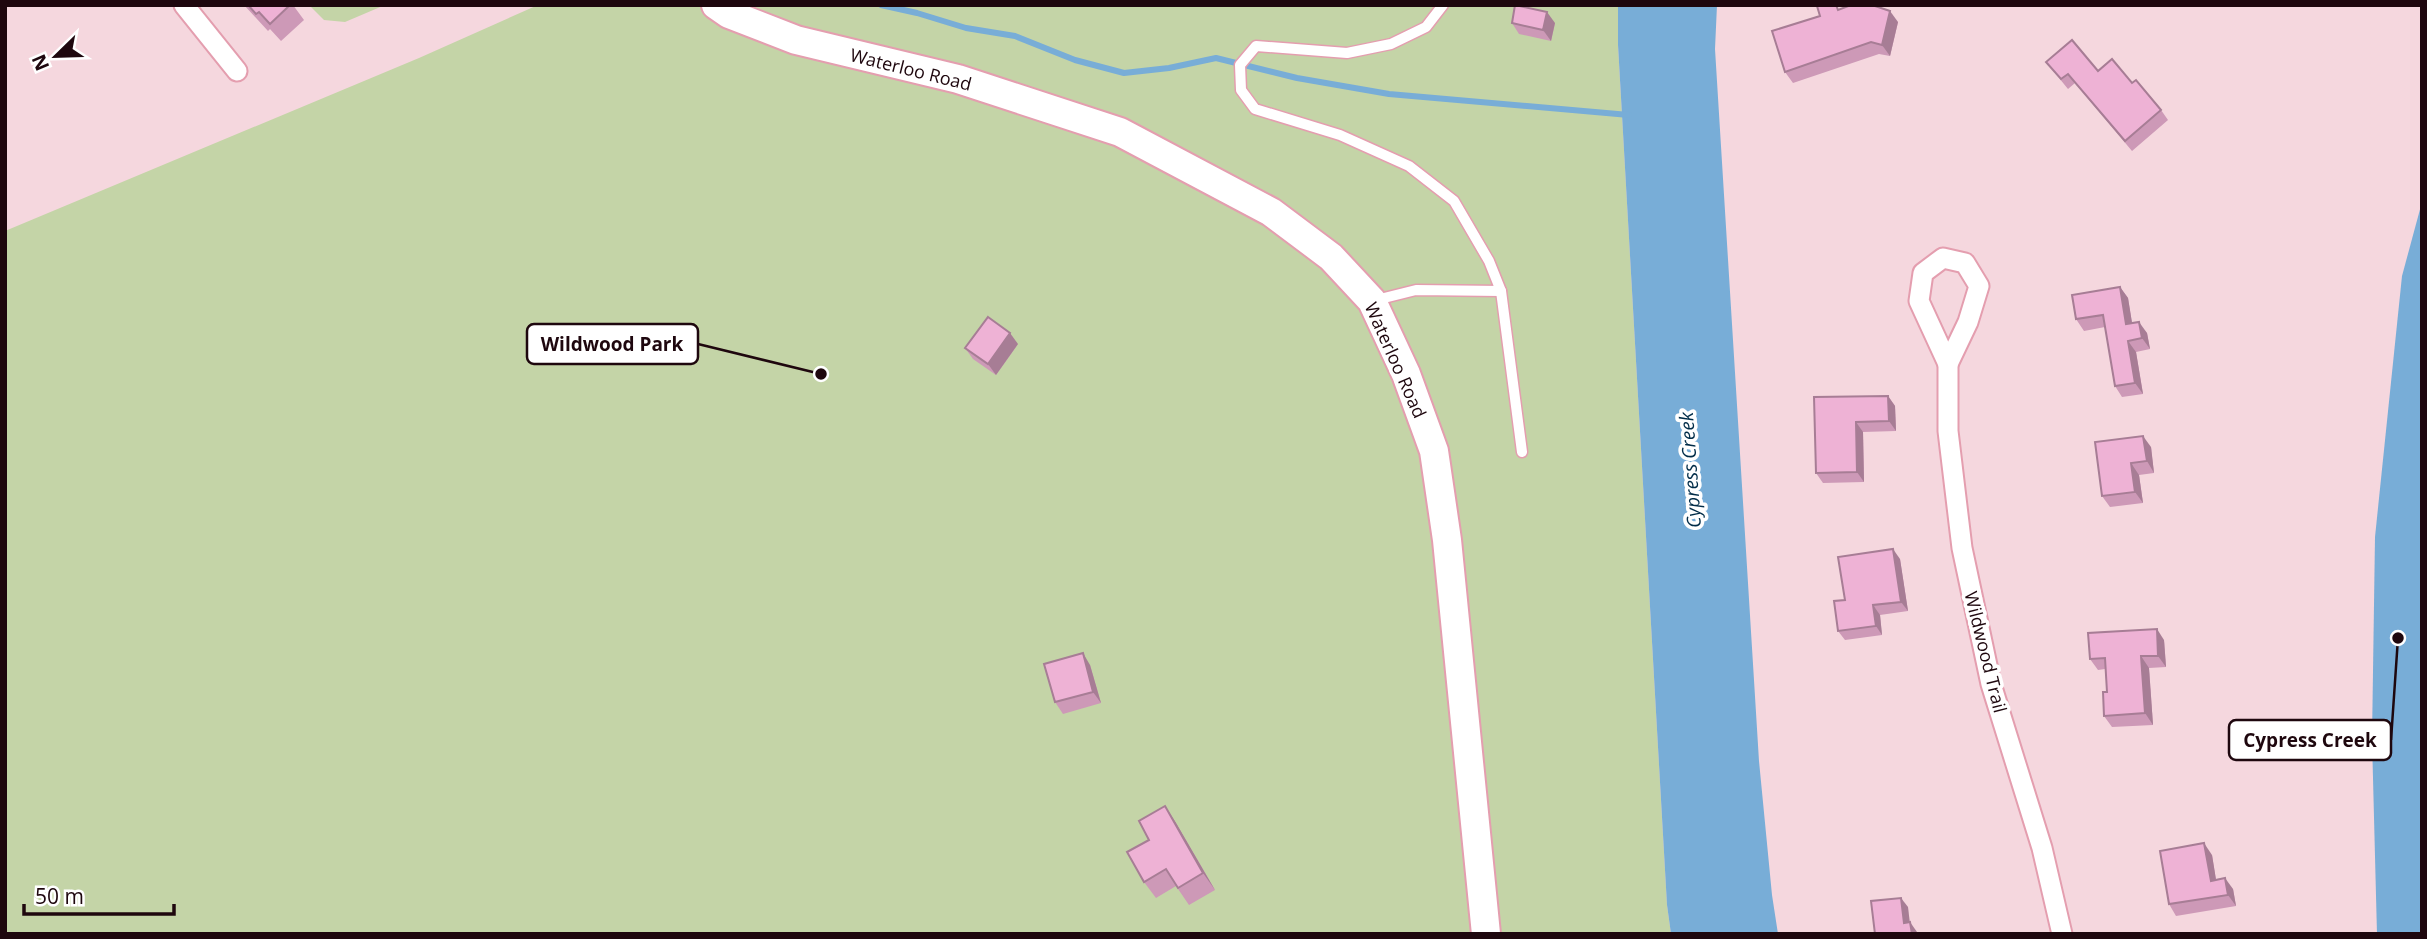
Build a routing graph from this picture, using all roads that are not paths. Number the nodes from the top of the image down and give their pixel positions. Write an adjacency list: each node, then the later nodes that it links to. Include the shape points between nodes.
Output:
1 (184, 5): 4 (street)
2 (716, 5): 6 (street, Waterloo Road, via 796,40 958,79 1120,132 1271,212 1331,257)
3 (1443, 5): 5 (lane, via 1426,26 1391,44 1347,53 1256,46 1240,65 1241,90 1255,109 1340,135 1409,166 1454,201)
4 (237, 71)
5 (1501, 291): 6 (lane, via 1416,290); 8 (lane)
6 (1372, 301): 9 (street, Waterloo Road, via 1406,374 1434,451)
7 (1948, 364): 7 (street, via 1979,286 1965,262 1943,258 1923,273 1919,302); 10 (street, Wildwood Trail, via 1948,430 1962,548 1991,684 2042,848)
8 (1522, 452)
9 (1486, 934)
10 (2062, 934)

